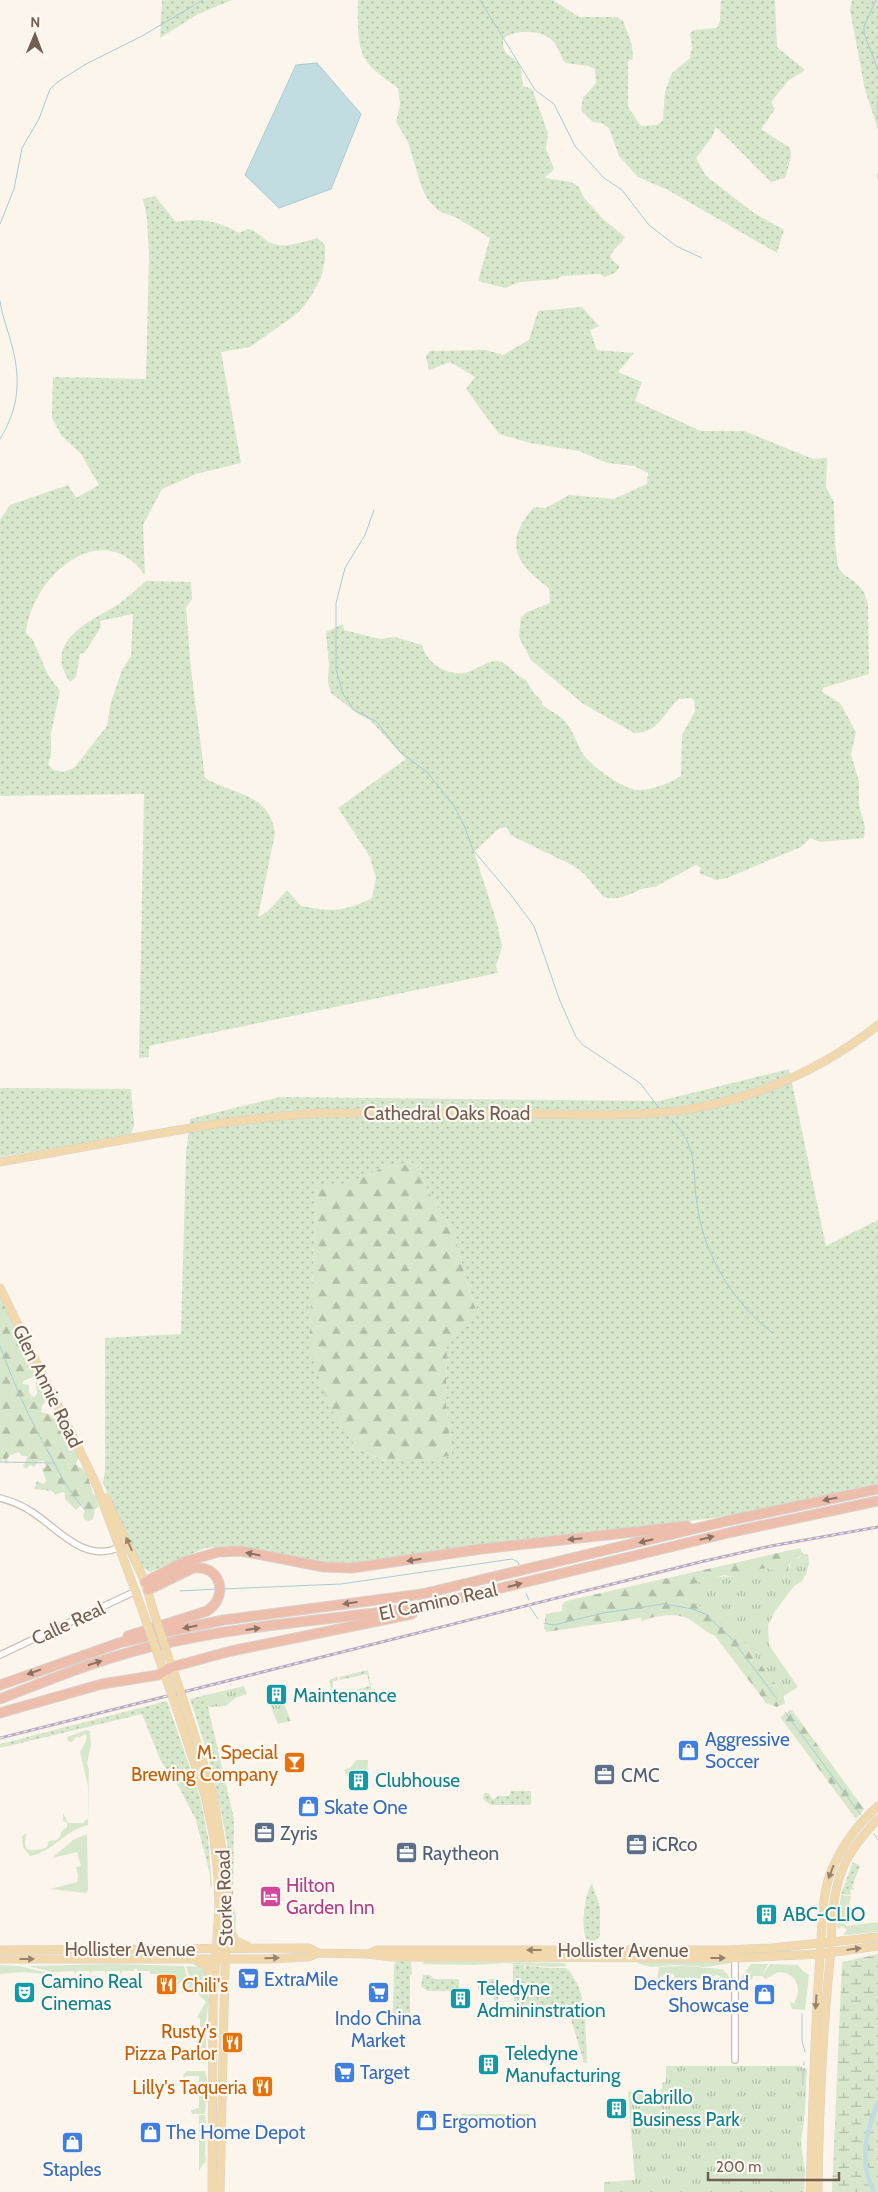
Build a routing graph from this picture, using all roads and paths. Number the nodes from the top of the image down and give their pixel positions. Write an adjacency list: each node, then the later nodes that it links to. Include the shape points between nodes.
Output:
1 (878, 1025): 2 (main road, Cathedral Oaks Road, via 836,1054 793,1077 741,1097 698,1108 641,1114 295,1114 252,1118)
2 (0, 1162)
3 (0, 1288): 4 (main road, Glen Annie Road)
4 (96, 1484): 9 (main road, Glen Annie Road); 10 (main road, Glen Annie Road, one-way to 4, via 119,1524)
5 (878, 1489): 8 (highway, El Camino Real, one-way to 8)
6 (0, 1498): 9 (street, via 27,1509 81,1547 102,1552)
7 (878, 1501): 12 (highway, El Camino Real, one-way to 7, via 732,1532)
8 (727, 1521): 10 (highway, one-way to 10, via 481,1549 352,1568 240,1551 218,1552 184,1562); 15 (highway, El Camino Real, one-way to 15, via 422,1594 193,1626 119,1643)
9 (120, 1547): 11 (main road, Glen Annie Road)
10 (146, 1586): 11 (main road); 13 (main road, Glen Annie Road); 15 (highway, via 200,1567 209,1569 219,1583 219,1595 214,1607 207,1611 142,1630)
11 (136, 1591): 14 (street, Calle Real); 16 (main road, Glen Annie Road, bridge)
12 (468, 1597): 17 (highway, via 454,1605); 20 (highway, El Camino Real, one-way to 12, via 99,1661 174,1641 384,1613)
13 (154, 1613): 17 (main road, Storke Road, bridge)
14 (0, 1655)
15 (67, 1660): 19 (highway, El Camino Real, one-way to 19)
16 (160, 1661): 18 (main road, Storke Road)
17 (171, 1663): 18 (highway); 24 (main road, Storke Road, bridge, via 205,1766 217,1814 226,1869)
18 (164, 1672): 21 (highway, via 102,1684); 25 (main road, Storke Road, bridge, via 209,1809 216,1855)
19 (0, 1685)
20 (0, 1699)
21 (0, 1713)
22 (878, 1806): 28 (main road, one-way to 28, via 858,1827 836,1859 823,1906)
23 (875, 1822): 27 (main road, via 848,1856 838,1880)
24 (227, 1919): 32 (main road, Storke Road); 33 (main road, via 234,1941)
25 (219, 1923): 30 (main road, via 210,1942); 31 (main road, Storke Road)
26 (878, 1937): 27 (main road, Hollister Avenue)
27 (831, 1943): 28 (main road, Hollister Avenue); 36 (main road)
28 (821, 1944): 35 (main road, Hollister Avenue, one-way to 35, via 728,1950); 39 (main road)
29 (878, 1946): 36 (main road, Hollister Avenue, one-way to 29)
30 (195, 1948): 31 (main road, Hollister Avenue); 34 (main road, Hollister Avenue)
31 (217, 1948): 32 (main road, Hollister Avenue); 44 (main road, Storke Road)
32 (226, 1948): 33 (main road, Hollister Avenue); 45 (main road, Storke Road)
33 (259, 1949): 37 (main road, Hollister Avenue, via 309,1948)
34 (0, 1950)
35 (449, 1950): 38 (main road, Hollister Avenue, via 377,1950); 40 (main road, via 444,1954 421,1954)
36 (830, 1952): 39 (main road, Hollister Avenue); 53 (main road, via 821,2065)
37 (318, 1953): 38 (main road, Hollister Avenue); 45 (main road, Hollister Avenue, one-way to 37)
38 (368, 1954): 40 (main road, Hollister Avenue)
39 (820, 1954): 41 (main road, Hollister Avenue); 52 (main road, one-way to 52)
40 (418, 1958): 41 (main road, Hollister Avenue, one-way to 41)
41 (735, 1958): 47 (street)
42 (0, 1959): 43 (main road, Hollister Avenue, one-way to 43)
43 (181, 1959): 44 (main road, Hollister Avenue); 46 (main road, via 199,1961 208,1966)
44 (216, 1959): 45 (main road, Hollister Avenue); 46 (main road, Storke Road)
45 (226, 1959): 49 (main road, Storke Road)
46 (214, 2001): 48 (main road, Storke Road)
47 (735, 2060)
48 (213, 2144): 49 (main road); 50 (main road, Storke Road)
49 (220, 2161): 51 (main road, Storke Road)
50 (212, 2192)
51 (220, 2192)
52 (810, 2192)
53 (818, 2192)

